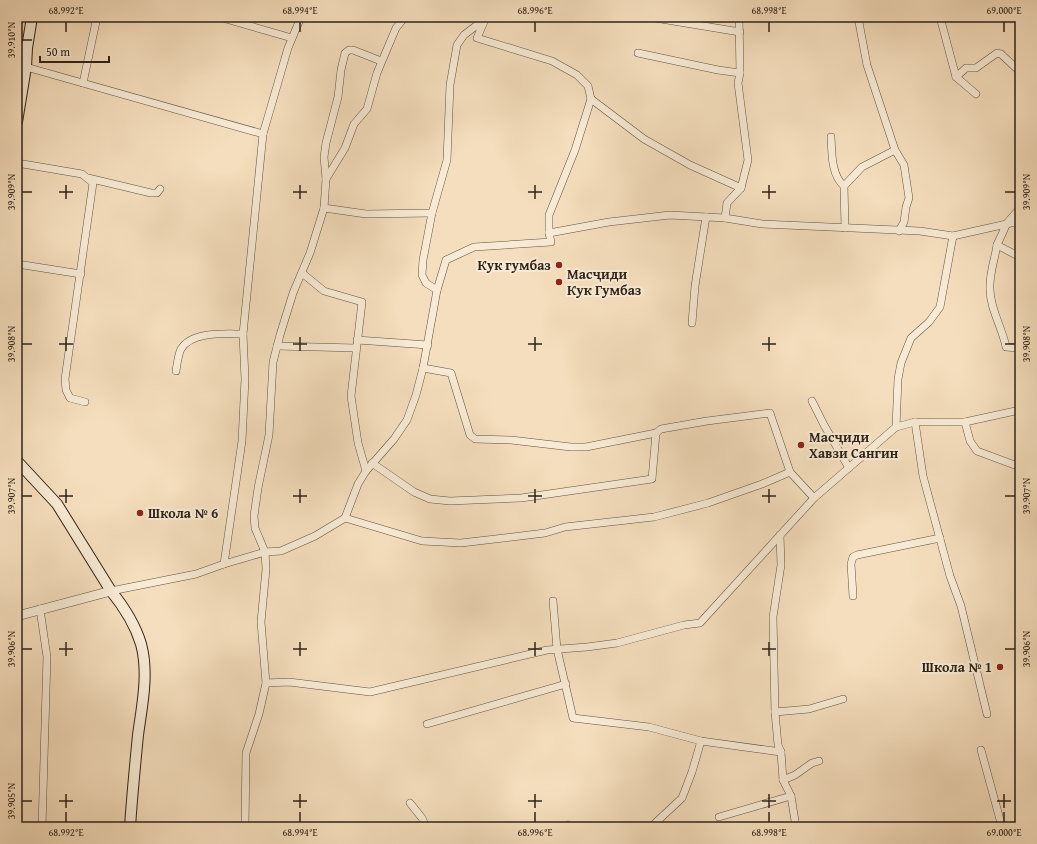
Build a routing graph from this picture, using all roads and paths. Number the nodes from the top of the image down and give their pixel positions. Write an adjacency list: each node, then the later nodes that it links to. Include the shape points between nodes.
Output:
1 (32, 17): 14 (main road)
2 (97, 17): 21 (street)
3 (219, 17): 12 (street)
4 (301, 17): 12 (street)
5 (405, 17): 16 (street, via 396,28)
6 (649, 17): 11 (street)
7 (739, 17): 11 (street)
8 (858, 17): 28 (street, via 867,65)
9 (940, 17): 20 (street)
10 (485, 18): 24 (street, via 478,38 558,64 577,75 588,86); 37 (street, via 464,35 457,45 450,85 447,160)
11 (740, 32): 19 (street)
12 (292, 38): 26 (street)
13 (17, 45): 14 (street)
14 (27, 48): 17 (main road)
15 (638, 54): 19 (street)
16 (381, 61): 31 (street, via 367,109 354,124 345,148); 31 (street, via 353,50 345,54 324,156)
17 (26, 67): 21 (street); 23 (main road)
18 (1020, 67): 20 (street, via 1016,68 1001,54 997,54 976,68 966,68)
19 (740, 73): 34 (street, via 738,83 748,160)
20 (956, 77): 22 (street)
21 (83, 83): 26 (street)
22 (976, 94)
23 (19, 99): 25 (main road)
24 (591, 100): 34 (street, via 644,139 690,165); 44 (street, via 576,150 549,215)
25 (17, 122)
26 (263, 134): 53 (street)
27 (830, 137): 32 (street, via 834,168 839,182)
28 (895, 150): 32 (street, via 862,167); 43 (street, via 904,165 909,198 906,216)
29 (17, 163): 30 (street, via 82,174)
30 (86, 178): 33 (street, via 151,193 157,193); 50 (street, via 93,183)
31 (326, 179): 35 (street)
32 (844, 186): 42 (street)
33 (160, 188)
34 (741, 188): 39 (street, via 727,203)
35 (324, 208): 37 (street, via 366,214); 49 (street)
36 (1020, 208): 41 (street)
37 (432, 213): 51 (street, via 422,275 426,283)
38 (706, 217): 39 (street); 44 (street, via 670,215 609,222); 52 (street)
39 (725, 218): 42 (street, via 762,224)
40 (1020, 220): 41 (street)
41 (1007, 223): 45 (street); 46 (street)
42 (845, 228): 43 (street)
43 (899, 231): 45 (street)
44 (549, 233): 51 (street, via 551,242 474,247 446,260)
45 (953, 236): 66 (street, via 940,307 929,322 911,338 901,363)
46 (997, 245): 47 (street); 57 (street, via 990,288 991,299 1006,347)
47 (1020, 257)
48 (17, 264): 50 (street)
49 (302, 273): 54 (street, via 324,291 362,302); 56 (street, via 293,293)
50 (81, 274): 62 (street, via 65,379 70,398)
51 (436, 290): 55 (street)
52 (692, 323)
53 (243, 334): 60 (street, via 220,333 189,341 181,350); 79 (street, via 245,379 242,441)
54 (357, 340): 55 (street); 58 (street)
55 (428, 344): 59 (street)
56 (277, 346): 58 (street); 78 (street, via 273,362 269,435 254,516 255,528)
57 (1020, 347)
58 (356, 348): 72 (street, via 351,396 358,443)
59 (423, 368): 67 (street, via 451,374 470,435 475,439 586,447); 69 (street, via 406,420 394,439)
60 (176, 371)
61 (812, 400): 71 (street)
62 (85, 402)
63 (1020, 410): 65 (street)
64 (915, 422): 65 (street); 66 (street); 77 (street, via 923,476)
65 (966, 422): 70 (street, via 970,441 977,451)
66 (896, 427): 71 (street)
67 (656, 433): 69 (street, via 652,479 521,498 450,502 430,499 414,492); 73 (street, via 661,429 770,413)
68 (17, 461): 80 (main road, via 57,504)
69 (372, 463): 72 (street)
70 (1020, 467)
71 (849, 468): 74 (street)
72 (366, 471): 75 (street, via 358,484)
73 (790, 472): 74 (street); 75 (street, via 708,503 654,517 565,527 545,533 461,544 422,541)
74 (814, 498): 76 (street)
75 (345, 518): 78 (street, via 315,536 280,551)
76 (780, 535): 85 (street, via 700,623 617,643); 89 (street, via 781,565 773,617)
77 (940, 538): 81 (street, via 853,557); 90 (street, via 961,606)
78 (265, 552): 79 (street); 86 (street, via 261,622)
79 (224, 564): 80 (street, via 196,574)
80 (111, 591): 83 (street); 101 (main road, via 131,619 141,644 145,669)
81 (853, 596)
82 (553, 601): 85 (street)
83 (40, 609): 84 (street); 100 (street, via 47,657)
84 (17, 616)
85 (557, 649): 86 (street, via 370,692 289,682); 87 (street)
86 (266, 683): 102 (street, via 246,753)
87 (566, 684): 91 (street); 92 (street, via 572,718 649,727)
88 (843, 699): 89 (street, via 809,709)
89 (775, 712): 94 (street)
90 (987, 714)
91 (427, 724)
92 (700, 741): 94 (street); 104 (street, via 682,798)
93 (981, 750): 106 (street)
94 (781, 752): 96 (street)
95 (819, 761): 96 (street)
96 (783, 780): 97 (street)
97 (791, 796): 99 (street); 105 (street)
98 (410, 804): 103 (street)
99 (719, 817)
100 (42, 827)
101 (130, 827)
102 (245, 827)
103 (426, 827)
104 (651, 827)
105 (796, 827)
106 (1002, 827)

